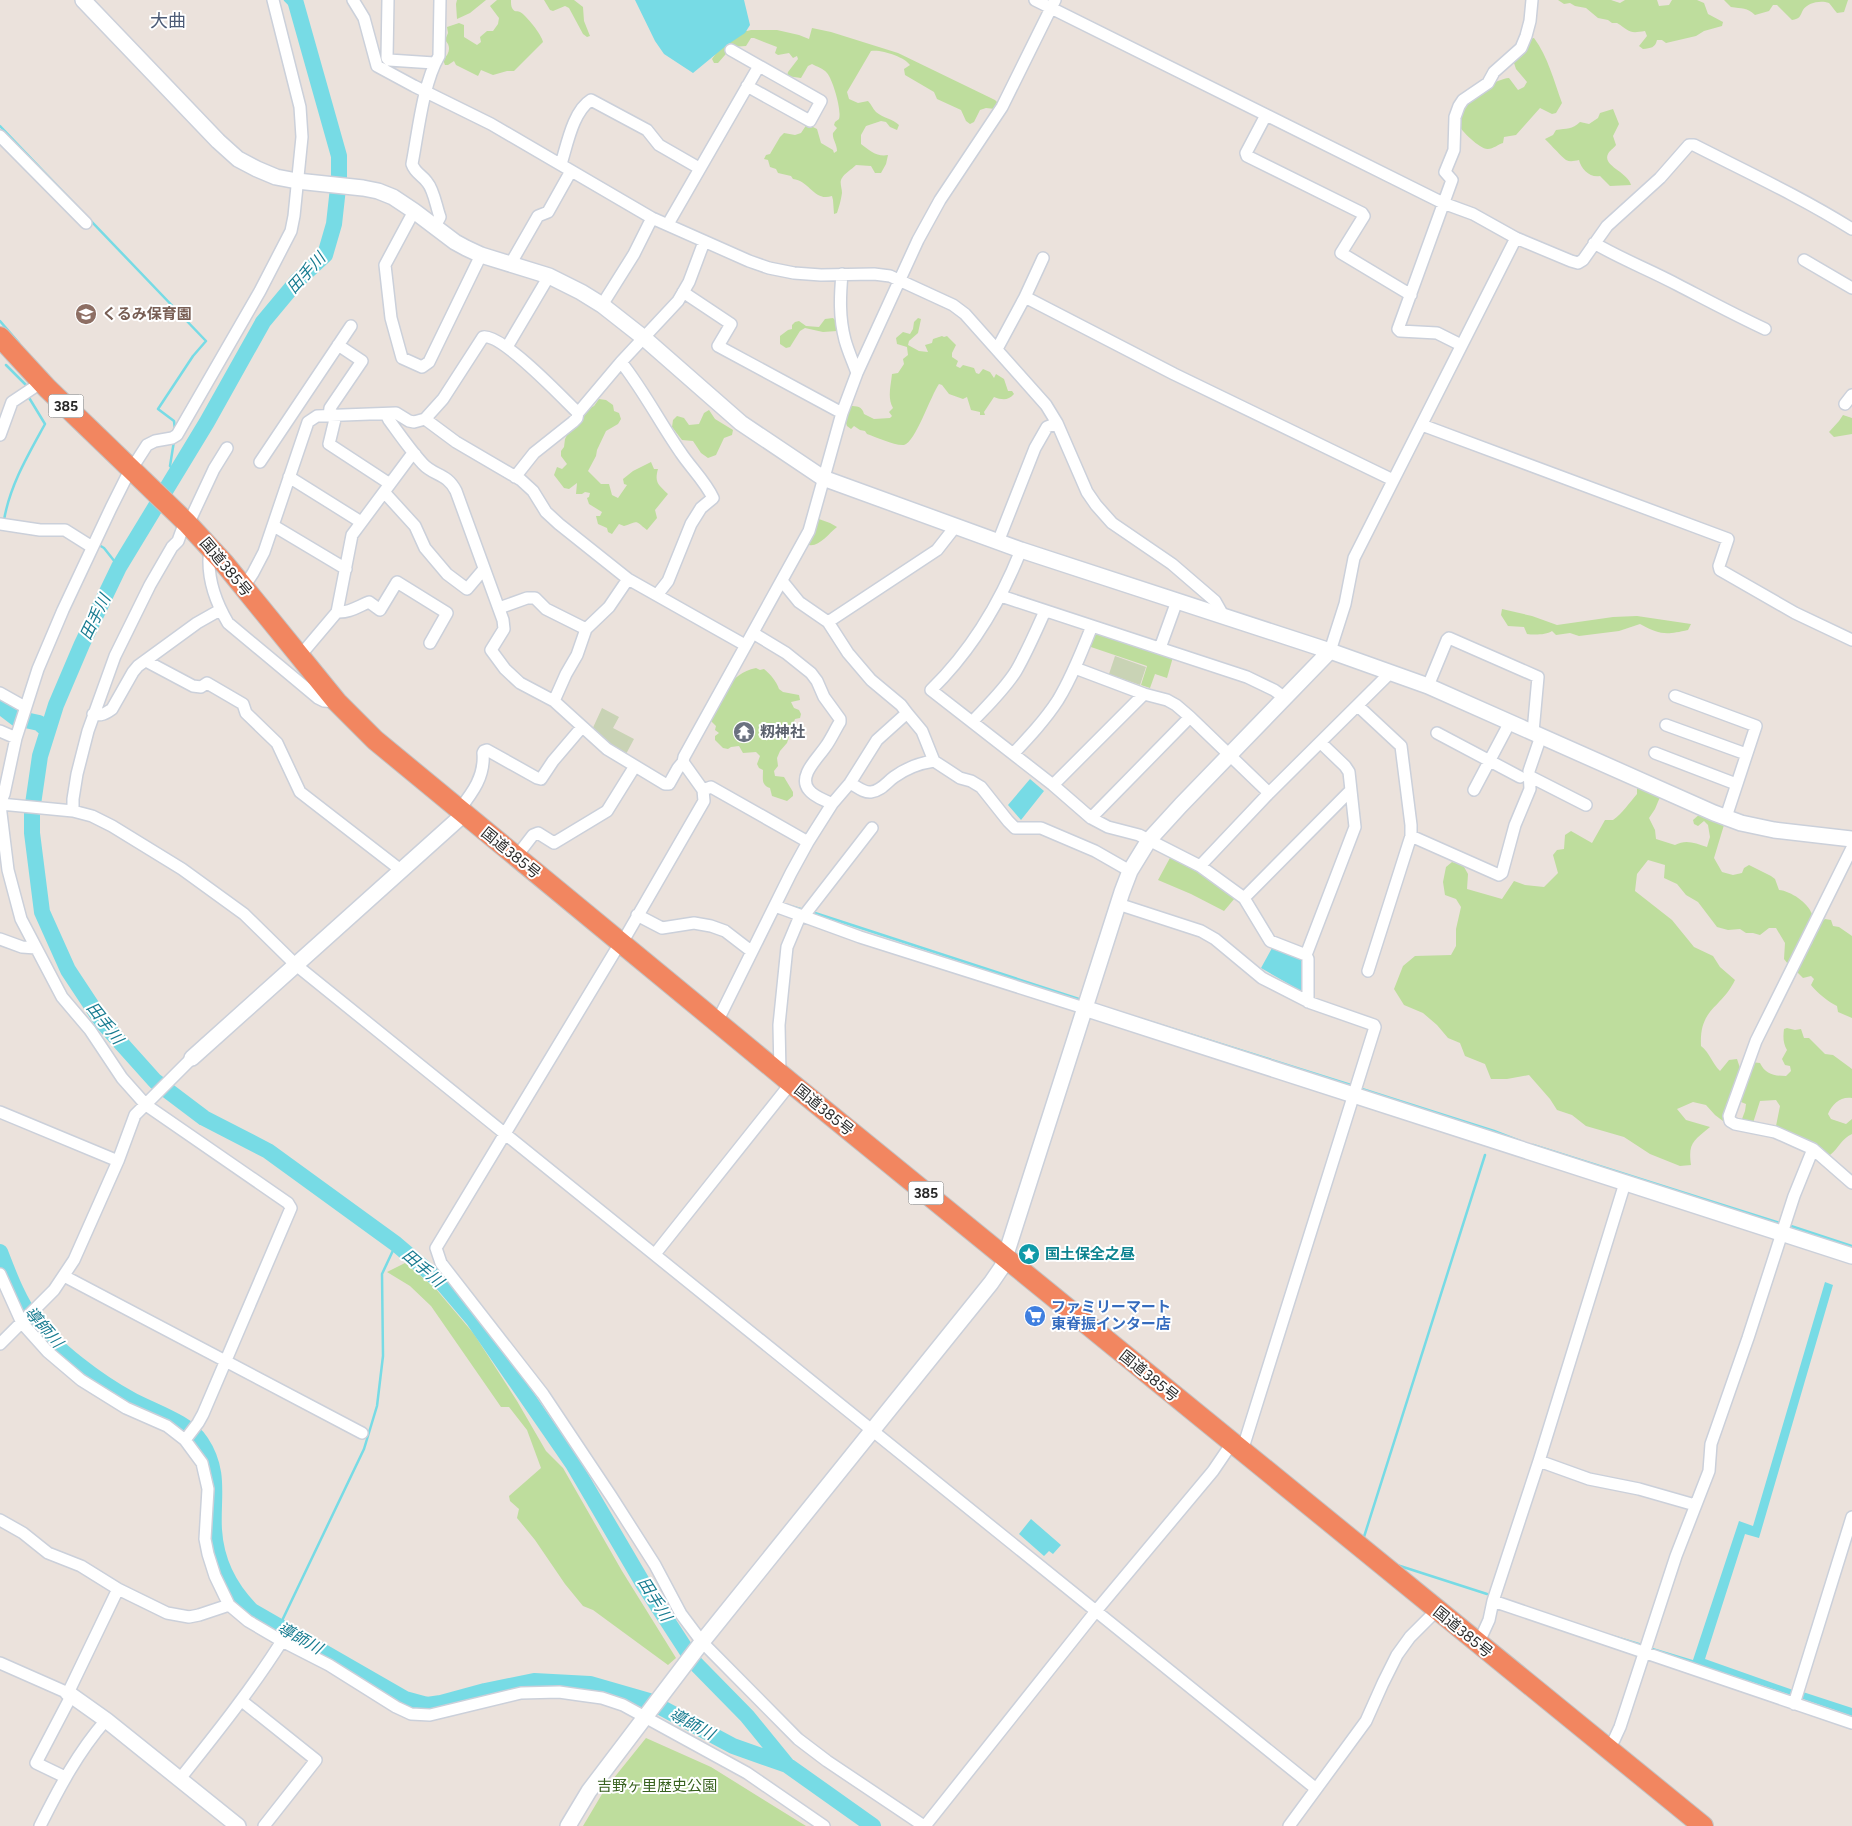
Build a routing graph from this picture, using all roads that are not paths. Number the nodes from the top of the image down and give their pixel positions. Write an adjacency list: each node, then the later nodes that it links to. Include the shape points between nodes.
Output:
1 (83, 0): 19 (street, via 238,159 276,177)
2 (273, 0): 19 (street, via 300,107)
3 (353, 0): 13 (street, via 364,18 377,66)
4 (388, 0): 10 (street, via 387,58)
5 (440, 0): 10 (street, via 439,56)
6 (1035, 0): 8 (street)
7 (1532, 0): 20 (street, via 1521,48 1494,72 1488,83 1459,106 1455,117 1454,150 1445,172 1452,180)
8 (1053, 4): 14 (street); 36 (street, via 1002,107 940,200)
9 (731, 50): 11 (street)
10 (434, 63): 13 (street)
11 (759, 66): 12 (street); 12 (street, via 821,101 810,121)
12 (747, 86): 17 (street)
13 (426, 92): 16 (street); 25 (street, via 412,164 431,190 440,217)
14 (1266, 115): 20 (street); 39 (street, via 1247,156 1362,213 1364,216 1341,252)
15 (0, 136): 23 (street)
16 (561, 164): 17 (street, via 577,115 591,100 647,130 659,145); 18 (street)
17 (699, 168): 24 (street)
18 (571, 171): 22 (street); 33 (street, via 548,212 538,216)
19 (300, 182): 21 (street, via 378,191); 66 (street, via 291,231 201,396 177,435 154,440 147,445)
20 (1443, 203): 27 (street, via 1473,214); 39 (street)
21 (414, 211): 25 (street); 30 (street, via 385,265 391,318 402,358 422,366 429,362)
22 (652, 218): 24 (street); 41 (street)
23 (86, 223)
24 (668, 224): 28 (street)
25 (434, 228): 30 (street)
26 (1852, 229): 29 (street, via 1776,186 1689,145)
27 (1516, 238): 29 (street, via 1578,262 1584,260); 47 (street)
28 (704, 242): 34 (street, via 768,268 803,274); 38 (street)
29 (1594, 243): 43 (street)
30 (481, 255): 33 (street)
31 (1043, 258): 40 (street)
32 (1804, 260): 37 (street)
33 (511, 263): 35 (street)
34 (842, 274): 36 (street, via 874,274); 51 (street, via 841,320)
35 (549, 276): 41 (street); 48 (street)
36 (900, 279): 49 (street, via 953,305); 51 (street)
37 (1852, 288)
38 (683, 292): 45 (street); 56 (street, via 731,324 718,346)
39 (1410, 295): 47 (street, via 1400,331 1437,334)
40 (1024, 297): 49 (street); 70 (street)
41 (602, 305): 45 (street)
42 (351, 326): 46 (street)
43 (1765, 329)
44 (0, 337): 52 (highway, 国道385号 / 385)
45 (644, 338): 50 (street); 69 (street, via 741,423)
46 (338, 345): 53 (street); 57 (street, via 362,361 330,408)
47 (1461, 345): 61 (street)
48 (507, 347): 54 (street); 59 (street, via 483,337 451,387)
49 (997, 349): 60 (street)
50 (621, 362): 54 (street); 86 (street, via 638,382 712,498 691,524 668,581)
51 (857, 373): 56 (street)
52 (32, 389): 62 (street, via 12,402); 66 (highway, 国道385号 / 385)
53 (296, 408): 58 (street); 65 (street)
54 (578, 413): 67 (street, via 573,422 534,453)
55 (391, 414): 57 (street); 59 (street, via 414,422); 64 (street, via 389,420)
56 (842, 414): 69 (street)
57 (332, 416): 58 (street); 71 (street, via 329,444)
58 (311, 418): 68 (street)
59 (425, 419): 67 (street, via 456,442)
60 (1057, 422): 77 (street, via 1047,427 1035,448); 93 (street, via 1087,492 1096,505 1112,523 1172,564 1215,601)
61 (1422, 425): 70 (street); 98 (street, via 1728,539 1718,566 1720,570 1795,613)
62 (0, 435)
63 (227, 448): 72 (street)
64 (415, 454): 71 (street); 82 (street, via 424,466 453,484)
65 (260, 462)
66 (133, 471): 72 (highway, 国道385号 / 385); 78 (street)
67 (515, 477): 83 (street, via 533,491 546,512 559,524)
68 (289, 478): 73 (street); 75 (street)
69 (823, 478): 76 (street); 84 (street, via 809,531)
70 (1393, 480): 102 (street, via 1354,558)
71 (387, 488): 73 (street); 82 (street, via 415,526 425,548 447,574 467,589)
72 (187, 522): 79 (highway, 国道385号 / 385); 117 (street, via 132,620)
73 (361, 522): 81 (street, via 352,535)
74 (0, 524): 78 (street, via 65,530)
75 (274, 526): 81 (street); 85 (street)
76 (955, 527): 77 (street); 94 (street, via 937,550)
77 (998, 542): 80 (street)
78 (92, 547): 115 (street, via 38,669)
79 (210, 548): 85 (highway, 国道385号 / 385); 90 (street, via 208,570)
80 (1021, 550): 87 (street); 88 (street)
81 (346, 569): 92 (street)
82 (484, 570): 89 (street)
83 (628, 579): 86 (street); 96 (street, via 609,607)
84 (782, 581): 94 (street, via 799,602); 97 (street)
85 (243, 588): 103 (highway, 国道385号 / 385)
86 (657, 595): 100 (street)
87 (1001, 596): 91 (street); 119 (street, via 961,660 931,690)
88 (1177, 601): 93 (street); 101 (street)
89 (499, 608): 96 (street, via 535,598 546,608); 113 (street, via 504,629 491,650 520,683)
90 (220, 610): 104 (street, via 189,628); 112 (street, via 228,623 318,698)
91 (1045, 611): 95 (street); 119 (street, via 1015,672)
92 (337, 612): 99 (street, via 347,613 369,602 380,610 398,582 446,613); 103 (street)
93 (1224, 616): 102 (street)
94 (828, 622): 116 (street, via 871,680)
95 (1092, 626): 101 (street); 105 (street)
96 (586, 630): 113 (street)
97 (752, 633): 100 (street); 144 (street, via 786,653 810,673 840,719 827,746 811,763 806,781 807,789)
98 (1852, 640)
99 (430, 643)
100 (745, 645): 134 (street)
101 (1160, 648): 111 (street, via 1247,677)
102 (1330, 651): 106 (street); 111 (street)
103 (300, 656): 112 (highway, 国道385号 / 385)
104 (146, 661): 117 (street, via 133,672 112,709 100,716); 159 (street, via 193,686 202,687 207,683 243,704 246,713 277,743 300,792)
105 (1075, 668): 109 (street); 129 (street, via 1042,722)
106 (1390, 673): 107 (street); 114 (street)
107 (1428, 686): 120 (street); 126 (street, via 1449,638 1538,676)
108 (0, 693): 115 (street)
109 (1144, 694): 118 (street, via 1167,700); 139 (street)
110 (1675, 696): 130 (street, via 1756,726)
111 (1285, 698): 131 (street)
112 (338, 702): 148 (highway, 国道385号 / 385, via 376,740)
113 (554, 702): 122 (street)
114 (1358, 706): 127 (street); 152 (street, via 1401,746)
115 (25, 707): 124 (street)
116 (907, 713): 132 (street, via 922,731); 137 (street, via 877,740)
117 (93, 714): 147 (street)
118 (1190, 717): 131 (street); 150 (street)
119 (972, 722): 129 (street)
120 (1510, 722): 126 (street); 133 (street)
121 (1666, 725): 130 (street)
122 (582, 727): 135 (street, via 607,749); 148 (street, via 541,779 484,751 479,782)
123 (0, 731): 124 (street)
124 (17, 733): 145 (street)
125 (1437, 733): 133 (street)
126 (1537, 734): 136 (street); 149 (street)
127 (1321, 743): 141 (street, via 1349,772); 143 (street)
128 (1655, 753): 138 (street)
129 (1013, 754): 139 (street)
130 (1746, 754): 138 (street)
131 (1230, 755): 143 (street); 154 (street)
132 (934, 761): 137 (street, via 905,770 872,792); 160 (street, via 981,787 1015,828 1041,828 1095,851)
133 (1490, 761): 136 (street); 142 (street)
134 (683, 762): 135 (street, via 669,784); 140 (street)
135 (635, 766): 157 (street, via 606,811 554,843 538,833 533,835)
136 (1525, 777): 146 (street); 152 (street, via 1530,789 1515,825 1502,873)
137 (850, 783): 144 (street)
138 (1736, 784): 149 (street)
139 (1053, 785): 150 (street)
140 (703, 790): 155 (street, via 711,787); 164 (street, via 704,801)
141 (1351, 790): 161 (street); 170 (street, via 1355,827)
142 (1474, 790)
143 (1269, 794): 158 (street)
144 (832, 804): 155 (street)
145 (2, 805): 147 (street); 168 (street, via 8,870 21,919)
146 (1586, 805)
147 (71, 812): 171 (street, via 92,816 112,826 182,870 244,914)
148 (461, 812): 157 (highway, 国道385号 / 385); 159 (street)
149 (1726, 817): 153 (street, via 1774,830)
150 (1091, 818): 154 (street)
151 (872, 828): 165 (street)
152 (1411, 836): 172 (street)
153 (1852, 839)
154 (1149, 840): 158 (street); 160 (street)
155 (808, 842): 163 (street)
156 (1852, 848): 182 (street, via 1756,1041 1729,1116 1735,1124 1775,1132)
157 (516, 857): 167 (highway, 国道385号 / 385)
158 (1200, 866): 161 (street)
159 (402, 870): 171 (street)
160 (1130, 871): 162 (street)
161 (1244, 898): 170 (street, via 1270,941)
162 (1118, 904): 173 (street, via 1201,931 1262,978); 174 (street)
163 (775, 906): 165 (street); 169 (street)
164 (637, 915): 167 (street); 169 (street, via 662,928 702,923 725,931)
165 (802, 916): 174 (street); 177 (street, via 787,947 779,1025)
166 (0, 939): 168 (street)
167 (622, 943): 175 (highway, 国道385号 / 385); 181 (street)
168 (36, 948): 179 (street, via 62,997)
169 (751, 951): 175 (street)
170 (1306, 955): 173 (street)
171 (296, 965): 176 (street); 181 (street)
172 (1368, 972)
173 (1308, 1002): 178 (street, via 1375,1027)
174 (1084, 1008): 178 (street); 189 (street)
175 (717, 1022): 177 (highway, 国道385号 / 385)
176 (192, 1058): 179 (street)
177 (785, 1078): 187 (street); 189 (highway, 国道385号 / 385)
178 (1355, 1096): 184 (street); 198 (street)
179 (146, 1105): 183 (street, via 135,1115); 194 (street, via 291,1208)
180 (0, 1112): 183 (street)
181 (505, 1134): 187 (street); 209 (street, via 436,1248 441,1263 543,1394 655,1565 680,1614)
182 (1813, 1149): 185 (street); 186 (street)
183 (118, 1161): 191 (street)
184 (1625, 1183): 186 (street); 199 (street)
185 (1852, 1183)
186 (1781, 1233): 188 (street); 200 (street, via 1711,1444 1709,1471)
187 (655, 1254): 195 (street)
188 (1852, 1256)
189 (1004, 1257): 195 (street, via 991,1283); 198 (highway, 国道385号 / 385)
190 (0, 1274): 192 (street)
191 (64, 1276): 192 (street); 194 (street)
192 (22, 1323): 193 (street); 197 (street, via 48,1352 81,1380 126,1408 167,1426)
193 (0, 1344)
194 (225, 1361): 196 (street); 197 (street, via 198,1423)
195 (873, 1431): 207 (street); 209 (street)
196 (362, 1433)
197 (185, 1440): 205 (street, via 202,1463 206,1477 205,1539 215,1576)
198 (1237, 1447): 206 (highway, 国道385号 / 385); 207 (street)
199 (1539, 1461): 200 (street, via 1589,1479); 204 (street)
200 (1695, 1505): 211 (street)
201 (1852, 1518): 215 (street)
202 (0, 1520): 203 (street, via 48,1553 82,1566)
203 (118, 1589): 205 (street, via 178,1616 200,1616); 213 (street)
204 (1493, 1601): 210 (street); 211 (street)
205 (230, 1605): 208 (street, via 248,1621)
206 (1433, 1607): 210 (highway, 国道385号 / 385); 222 (street, via 1432,1615 1397,1655 1366,1721)
207 (1096, 1611): 222 (street); 228 (street)
208 (282, 1641): 214 (street); 216 (street, via 411,1714 430,1715 521,1694 559,1692 602,1698)
209 (702, 1642): 216 (street); 228 (street, via 798,1739)
210 (1478, 1644): 219 (highway, 国道385号 / 385)
211 (1643, 1652): 215 (street); 219 (street, via 1620,1727)
212 (0, 1663): 213 (street)
213 (71, 1695): 217 (street); 220 (street, via 36,1763)
214 (242, 1701): 221 (street); 225 (street, via 316,1760)
215 (1794, 1704): 218 (street)
216 (645, 1716): 226 (street, via 589,1791); 227 (street, via 748,1773)
217 (106, 1720): 220 (street, via 92,1735); 221 (street)
218 (1852, 1723)
219 (1607, 1749): 230 (highway, 国道385号 / 385)
220 (65, 1777): 223 (street)
221 (179, 1780): 224 (street)
222 (1315, 1788): 229 (street)
223 (40, 1826)
224 (238, 1826)
225 (264, 1826)
226 (568, 1826)
227 (824, 1826)
228 (924, 1826)
229 (1289, 1826)
230 (1702, 1826)

